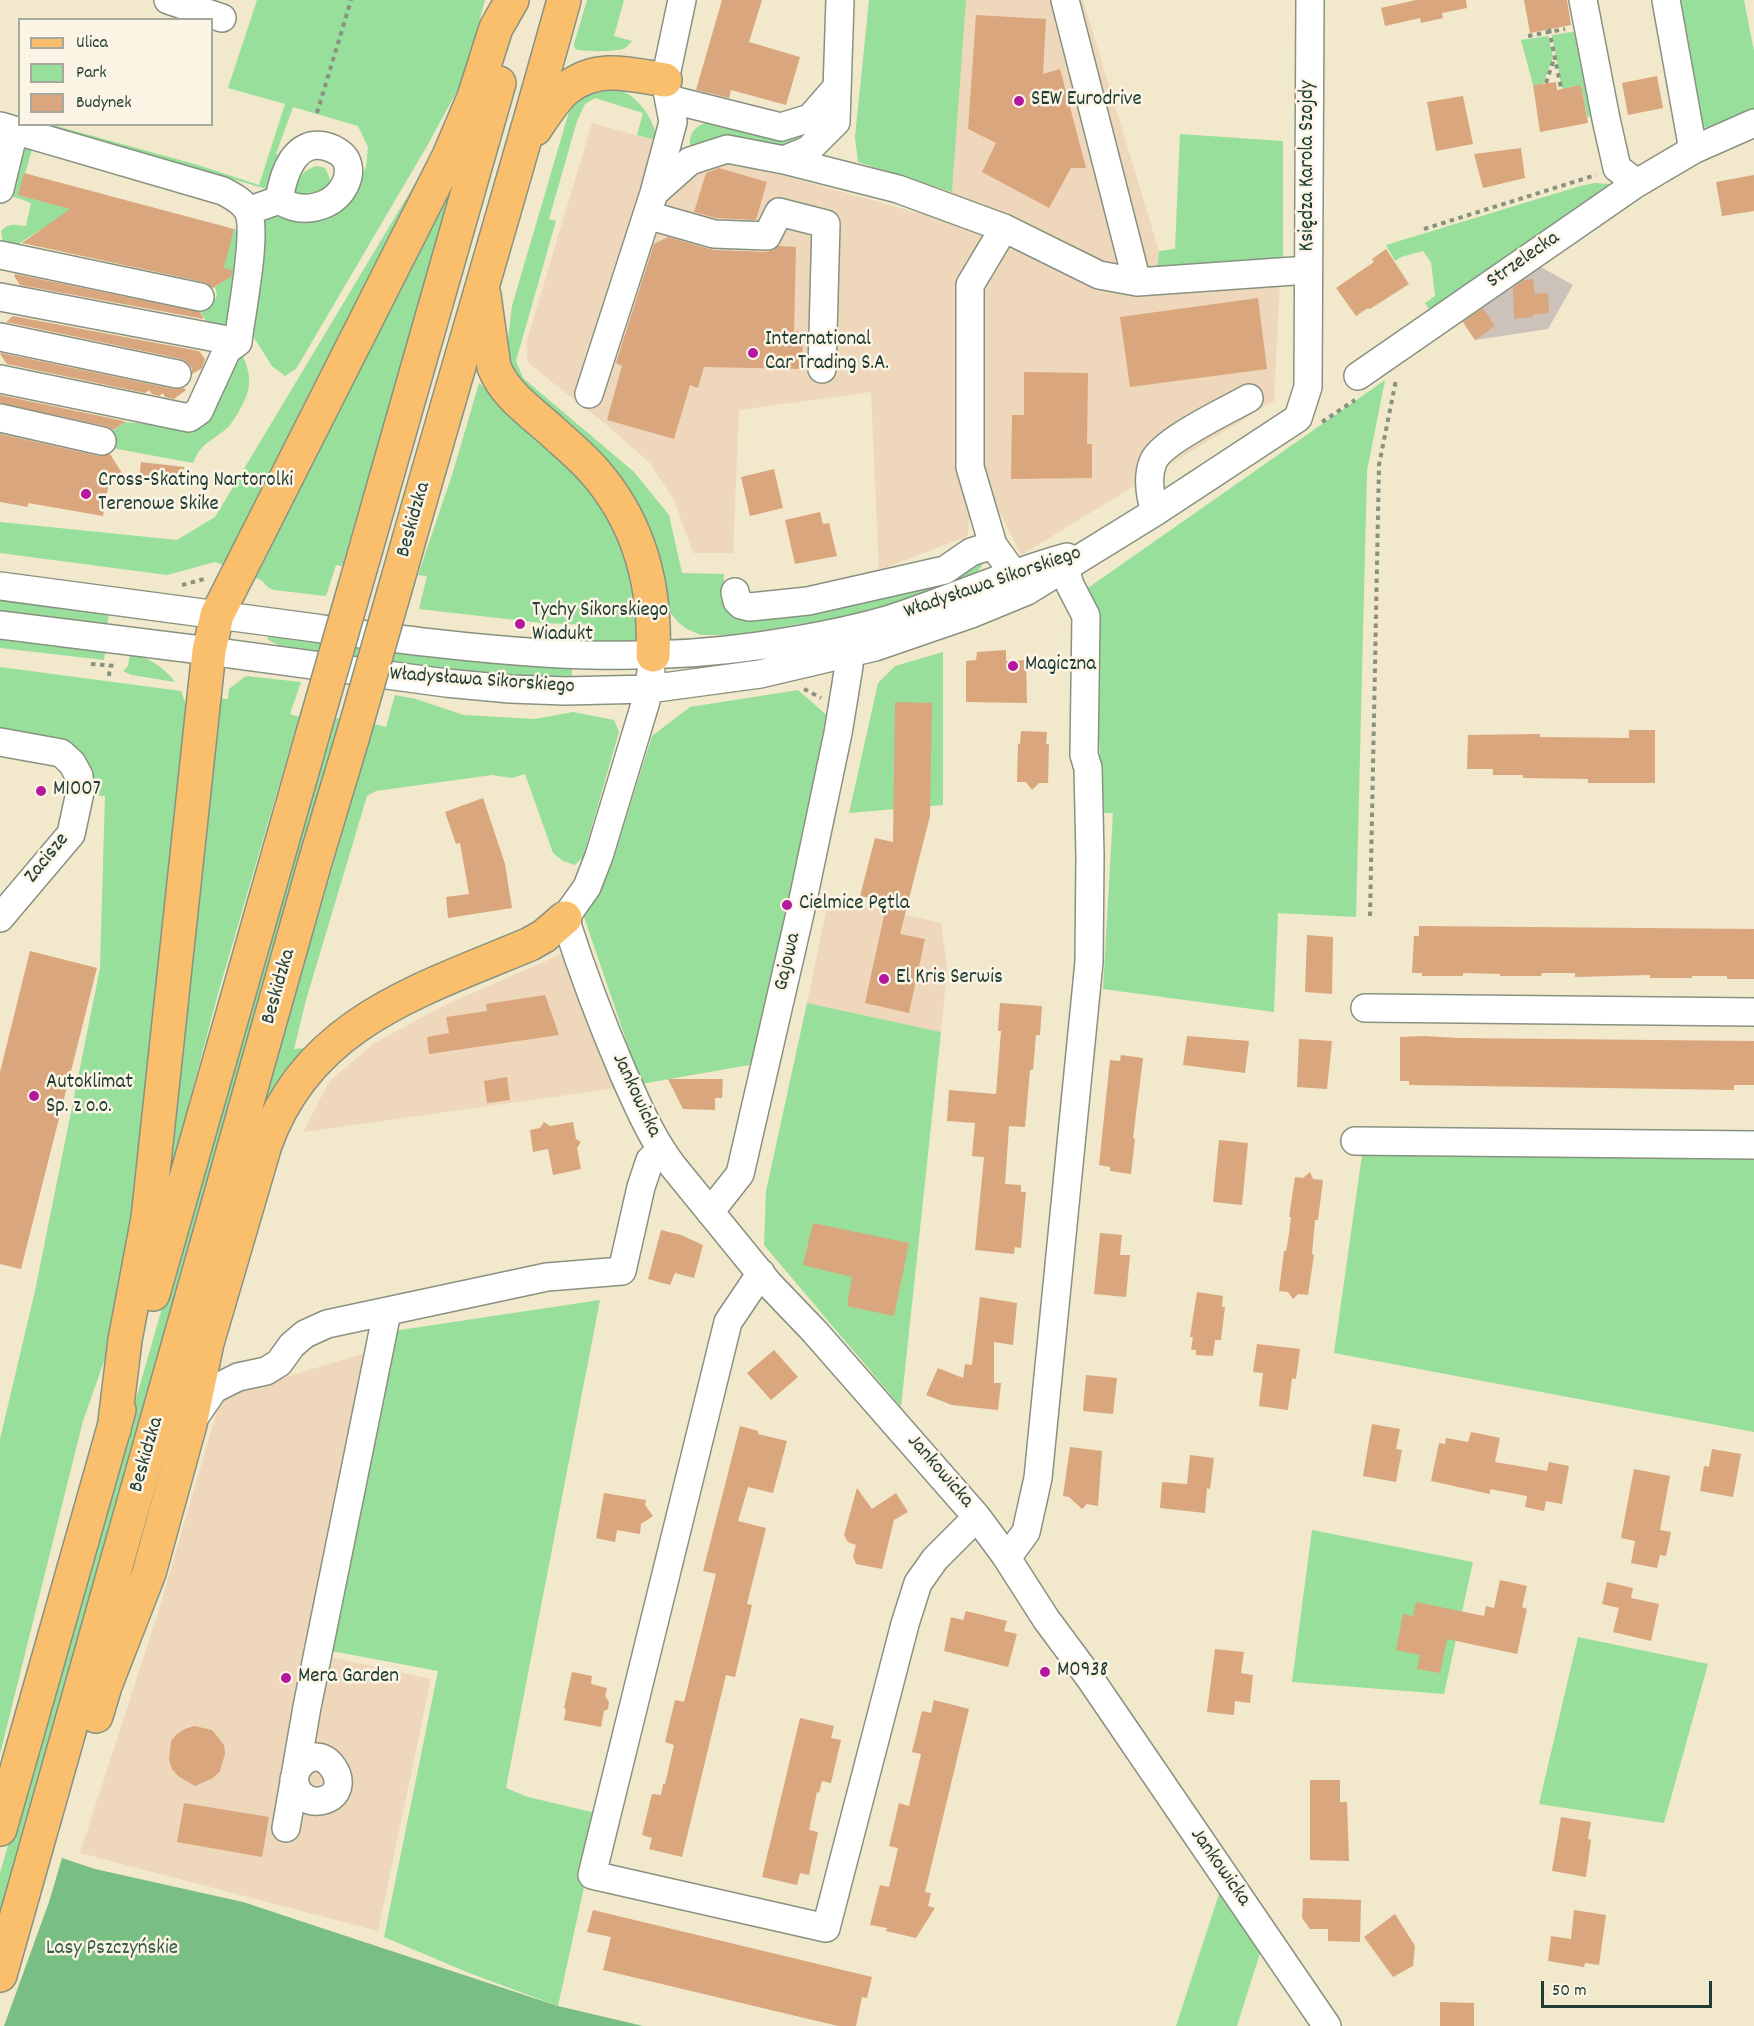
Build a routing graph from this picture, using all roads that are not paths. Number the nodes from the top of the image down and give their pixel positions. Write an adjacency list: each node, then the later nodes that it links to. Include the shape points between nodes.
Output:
1 (168, 0): 11 (street)
2 (512, 0): 48 (main road, via 496,28 474,97 449,156)
3 (522, 0): 66 (main road, Beskidzka, bridge)
4 (564, 0): 16 (main road, Beskidzka)
5 (682, 0): 13 (street)
6 (840, 0): 12 (street)
7 (1065, 0): 28 (street)
8 (1310, 0): 26 (street, Księdza Karola Szojdy)
9 (1583, 0): 19 (street, via 1606,120)
10 (1666, 0): 17 (street)
11 (222, 18)
12 (837, 87): 13 (street, via 810,118 781,127); 18 (street, via 836,122 808,150)
13 (667, 89): 16 (main road, via 616,72 585,78 565,90); 22 (street, via 674,122)
14 (1754, 123): 17 (street, Strzelecka)
15 (7, 129): 20 (street); 23 (street, via 223,191 238,199)
16 (524, 142): 27 (main road, Beskidzka)
17 (1693, 150): 19 (street, Strzelecka)
18 (784, 160): 22 (street, via 727,149 690,160); 24 (street, via 898,189)
19 (1627, 176): 35 (street, Strzelecka)
20 (0, 189)
21 (279, 200): 23 (street)
22 (650, 204): 33 (street, via 714,234 767,236 779,212 826,224); 37 (street)
23 (248, 211): 32 (street, via 252,236)
24 (1004, 228): 28 (street, via 1099,275); 42 (street, via 970,285 970,467)
25 (0, 255): 30 (street)
26 (1308, 270): 28 (street); 41 (street, Księdza Karola Szojdy, via 1308,387 1298,418)
27 (482, 282): 52 (main road, via 498,378 596,473 631,527 650,589); 71 (main road, Beskidzka, bridge)
28 (1137, 282)
29 (0, 297): 32 (street)
30 (200, 297)
31 (0, 337): 34 (street)
32 (238, 342): 36 (street, via 227,350 199,411 189,418)
33 (822, 369)
34 (177, 374)
35 (1358, 376)
36 (0, 379)
37 (589, 394)
38 (1249, 398): 41 (street, via 1172,441 1154,459 1150,477)
39 (0, 418): 40 (street)
40 (102, 441)
41 (1155, 512): 43 (street)
42 (993, 544): 45 (street); 47 (street, via 971,552 945,570 808,601 750,607 737,601)
43 (1091, 551): 44 (street, Władysława Sikorskiego); 45 (street, Władysława Sikorskiego, via 1039,565)
44 (1065, 568): 45 (street, Władysława Sikorskiego); 68 (street, via 1086,616 1084,755 1088,768 1089,962 1038,1478 1026,1532)
45 (1020, 583): 50 (street, Władysława Sikorskiego, via 886,620)
46 (0, 586): 48 (street, Władysława Sikorskiego)
47 (735, 592)
48 (218, 615): 51 (main road); 52 (street, Władysława Sikorskiego, via 453,647 572,656)
49 (0, 625): 51 (street, Władysława Sikorskiego)
50 (847, 642): 52 (street, Władysława Sikorskiego); 53 (street, Władysława Sikorskiego, via 760,674); 62 (street, Gajowa, via 849,666 843,706 820,821 740,1174)
51 (209, 651): 53 (street, Władysława Sikorskiego, via 510,688); 66 (main road, via 148,1218 125,1340)
52 (653, 656): 53 (street)
53 (649, 688): 56 (street, via 597,862 587,887)
54 (0, 742): 55 (street, Zacisze, via 60,753 77,771 80,792 71,834)
55 (0, 918)
56 (565, 918): 61 (street, Jankowicka, via 615,1055); 65 (main road, via 530,944 399,999 369,1017 335,1043 294,1087 276,1115 265,1146 207,1343)
57 (1365, 1008): 58 (street)
58 (1754, 1012)
59 (1355, 1141): 60 (street)
60 (1754, 1145)
61 (661, 1151): 62 (street, Jankowicka); 64 (street, via 650,1160 641,1187 622,1271 547,1277)
62 (710, 1212): 63 (street, Jankowicka)
63 (761, 1273): 67 (street, Jankowicka); 67 (street, via 728,1322 592,1875 826,1928 918,1583 935,1559)
64 (387, 1312): 65 (street, via 327,1324 305,1334 279,1363 266,1371 238,1377 214,1389); 69 (street)
65 (190, 1424): 71 (main road, via 148,1573 105,1686 64,1814)
66 (114, 1430): 70 (main road, Beskidzka)
67 (977, 1517): 68 (street, Jankowicka)
68 (1007, 1558): 73 (street, Jankowicka)
69 (286, 1828)
70 (0, 1829)
71 (14, 1928): 72 (main road, Beskidzka)
72 (0, 1975)
73 (1327, 2026)

